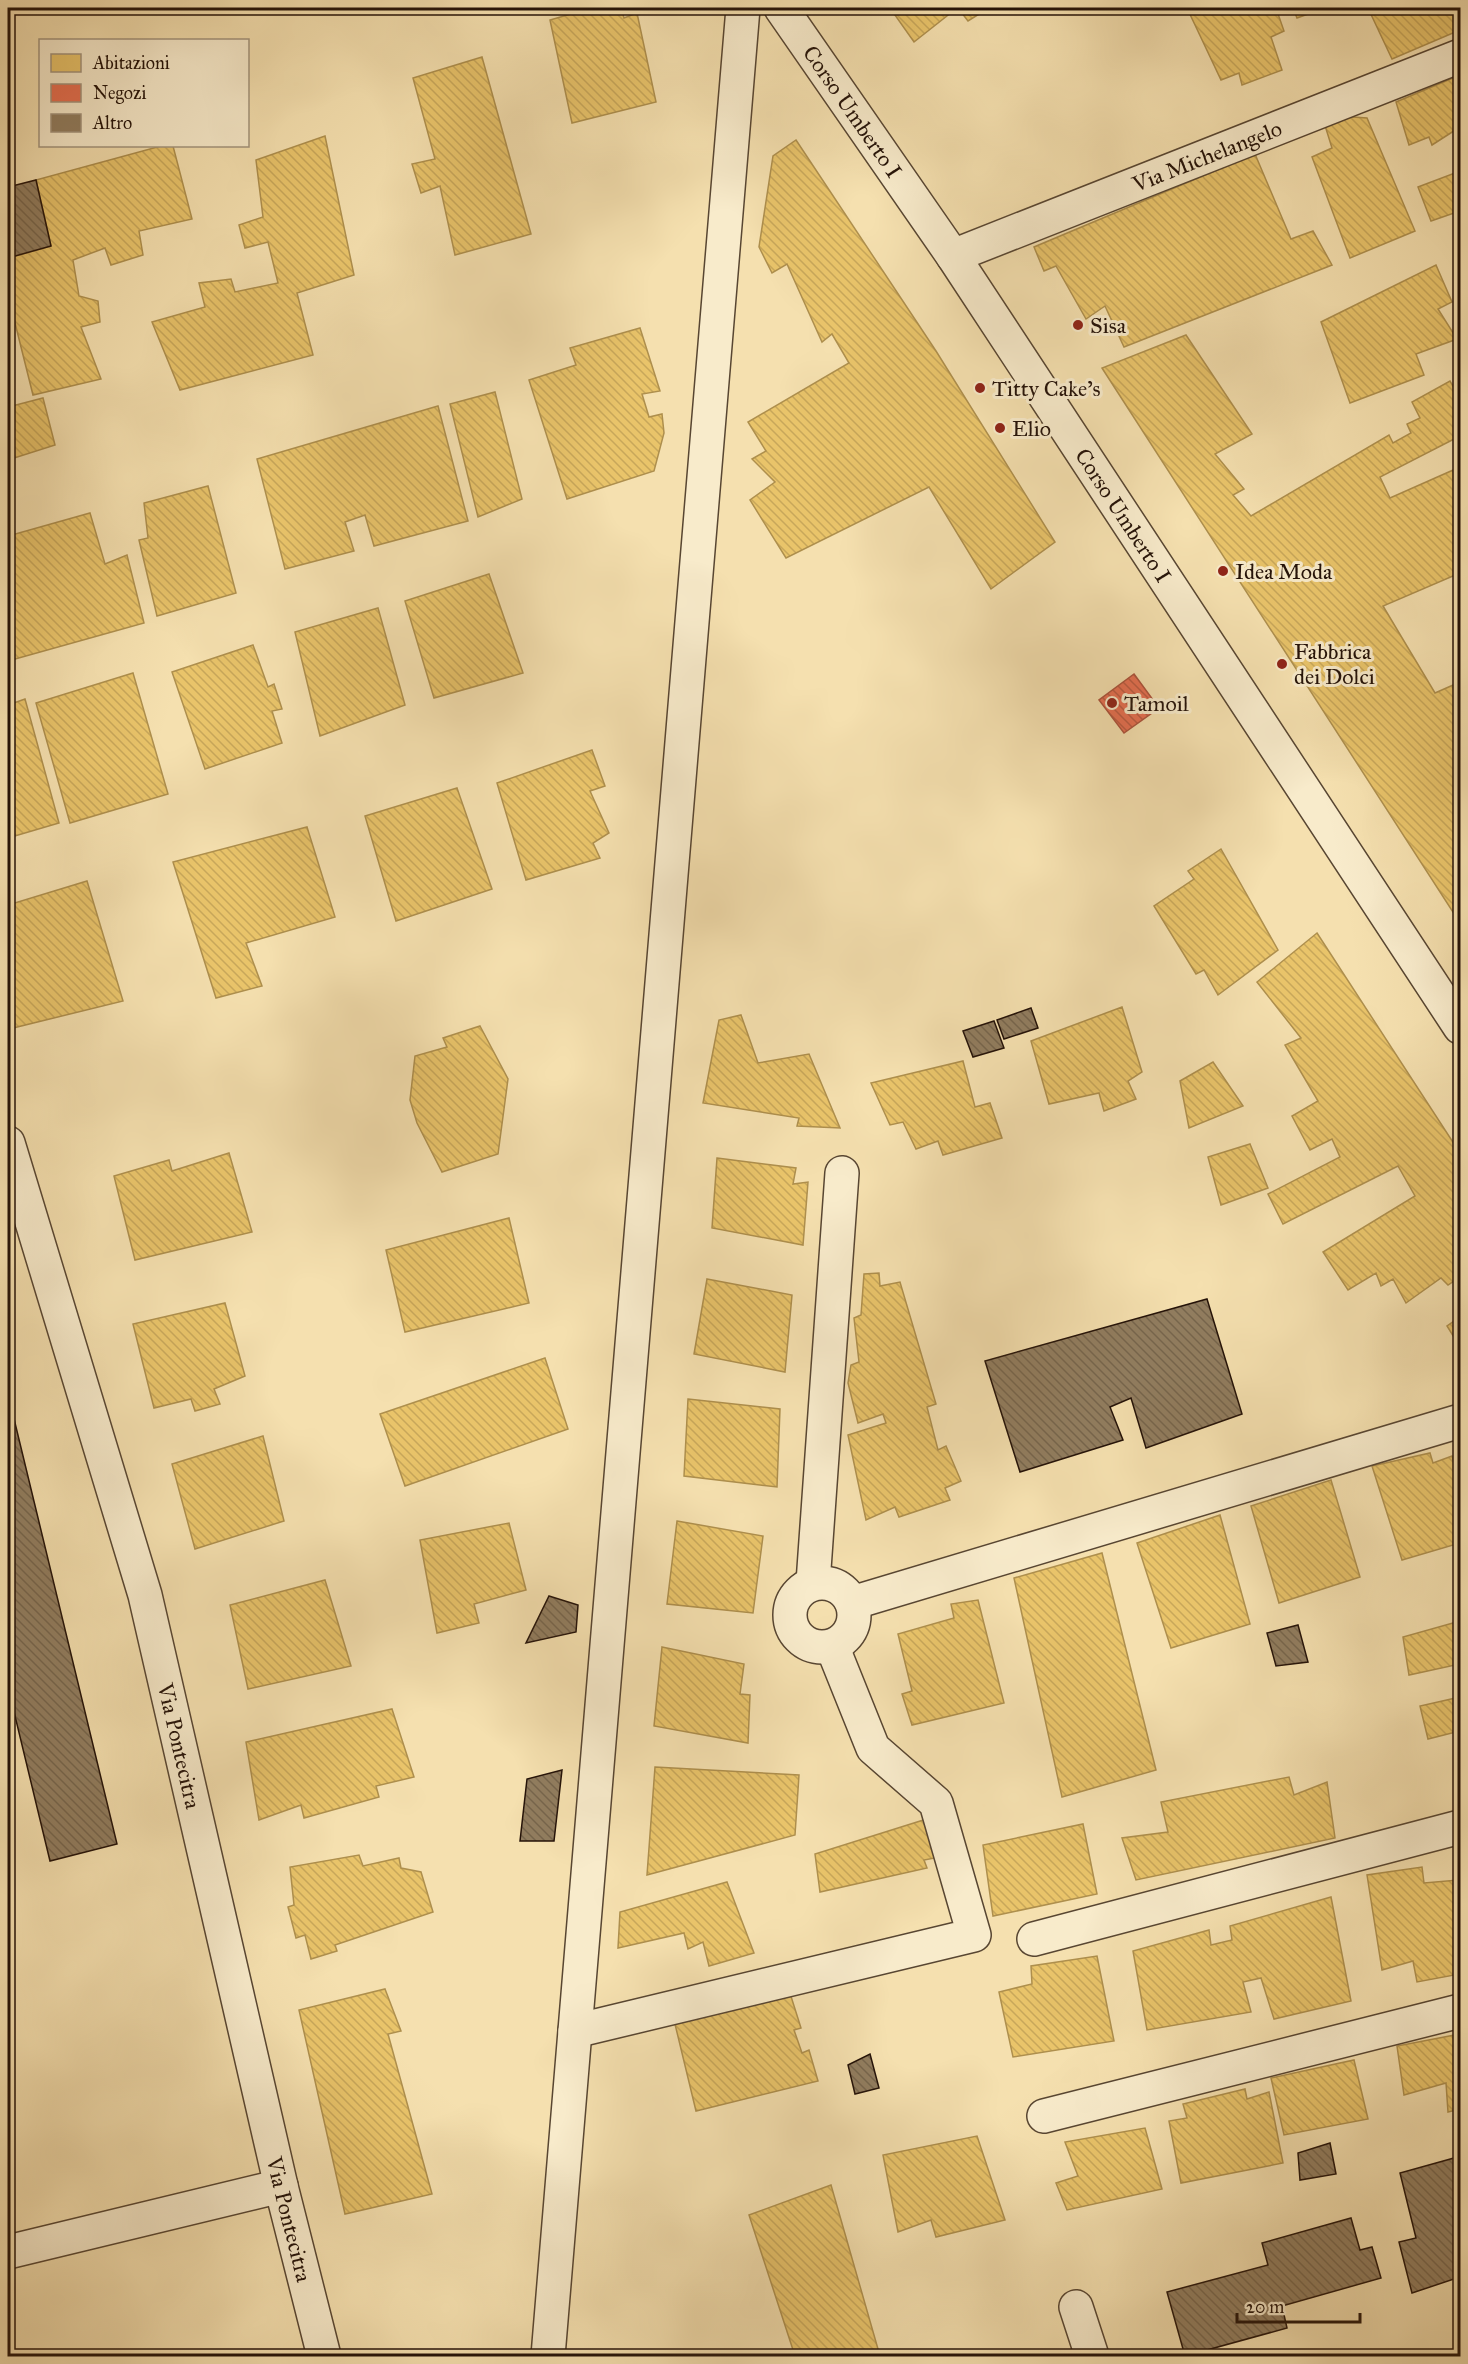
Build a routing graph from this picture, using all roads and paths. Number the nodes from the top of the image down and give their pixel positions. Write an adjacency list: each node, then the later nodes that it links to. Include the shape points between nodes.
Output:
1 (743, 8): 15 (street)
2 (781, 8): 4 (street, Corso Umberto I)
3 (1461, 56): 4 (street, Via Michelangelo)
4 (953, 256): 5 (street, Corso Umberto I)
5 (1461, 1027)
6 (8, 1143): 17 (street, Via Pontecitra, via 145,1595)
7 (842, 1173): 9 (street)
8 (1461, 1420): 10 (street)
9 (813, 1584): 10 (street, via 832,1584); 11 (street, via 804,1588 791,1604 791,1624 802,1641)
10 (852, 1603): 11 (street, via 854,1614 849,1633)
11 (832, 1646): 15 (street, via 873,1748 936,1803 974,1935)
12 (1461, 1827): 13 (street)
13 (1034, 1939)
14 (1461, 2011): 16 (street)
15 (575, 2031): 21 (street)
16 (1044, 2116)
17 (281, 2186): 18 (street); 20 (street, Via Pontecitra)
18 (8, 2252)
19 (1076, 2307): 22 (street)
20 (324, 2356)
21 (548, 2356)
22 (1092, 2356)

